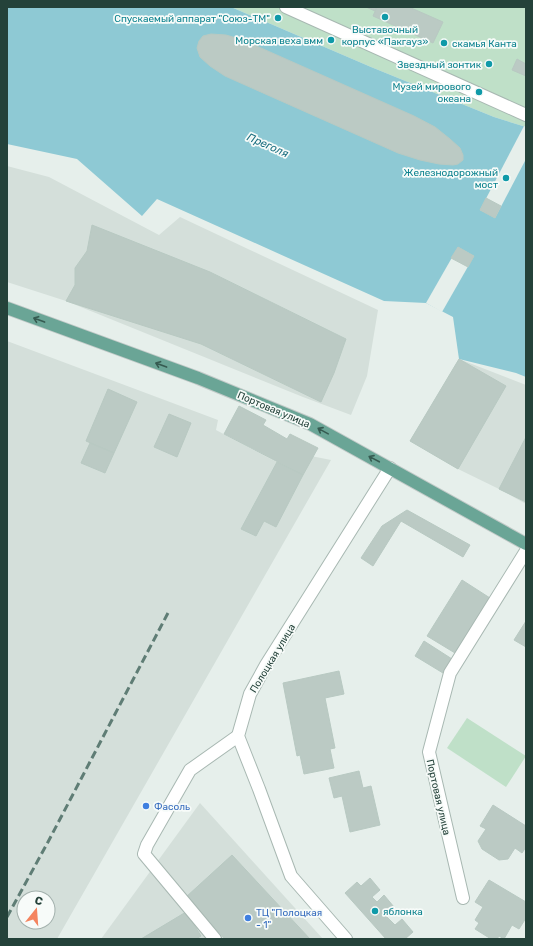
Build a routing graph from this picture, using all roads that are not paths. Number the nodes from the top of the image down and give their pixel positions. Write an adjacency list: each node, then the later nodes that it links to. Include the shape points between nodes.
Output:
1 (286, 7): 2 (street)
2 (526, 115)
3 (7, 308): 4 (main road, Портовая улица, one-way to 3, via 310,424 198,378)
4 (390, 468): 5 (main road, Портовая улица); 7 (street, Полоцкая улица, via 266,665 250,694)
5 (526, 544)
6 (526, 551): 8 (street, Портовая улица, via 450,673 429,752)
7 (238, 736): 9 (street, via 190,770 144,854); 10 (street, via 290,876)
8 (463, 898)
9 (215, 939)
10 (346, 939)

